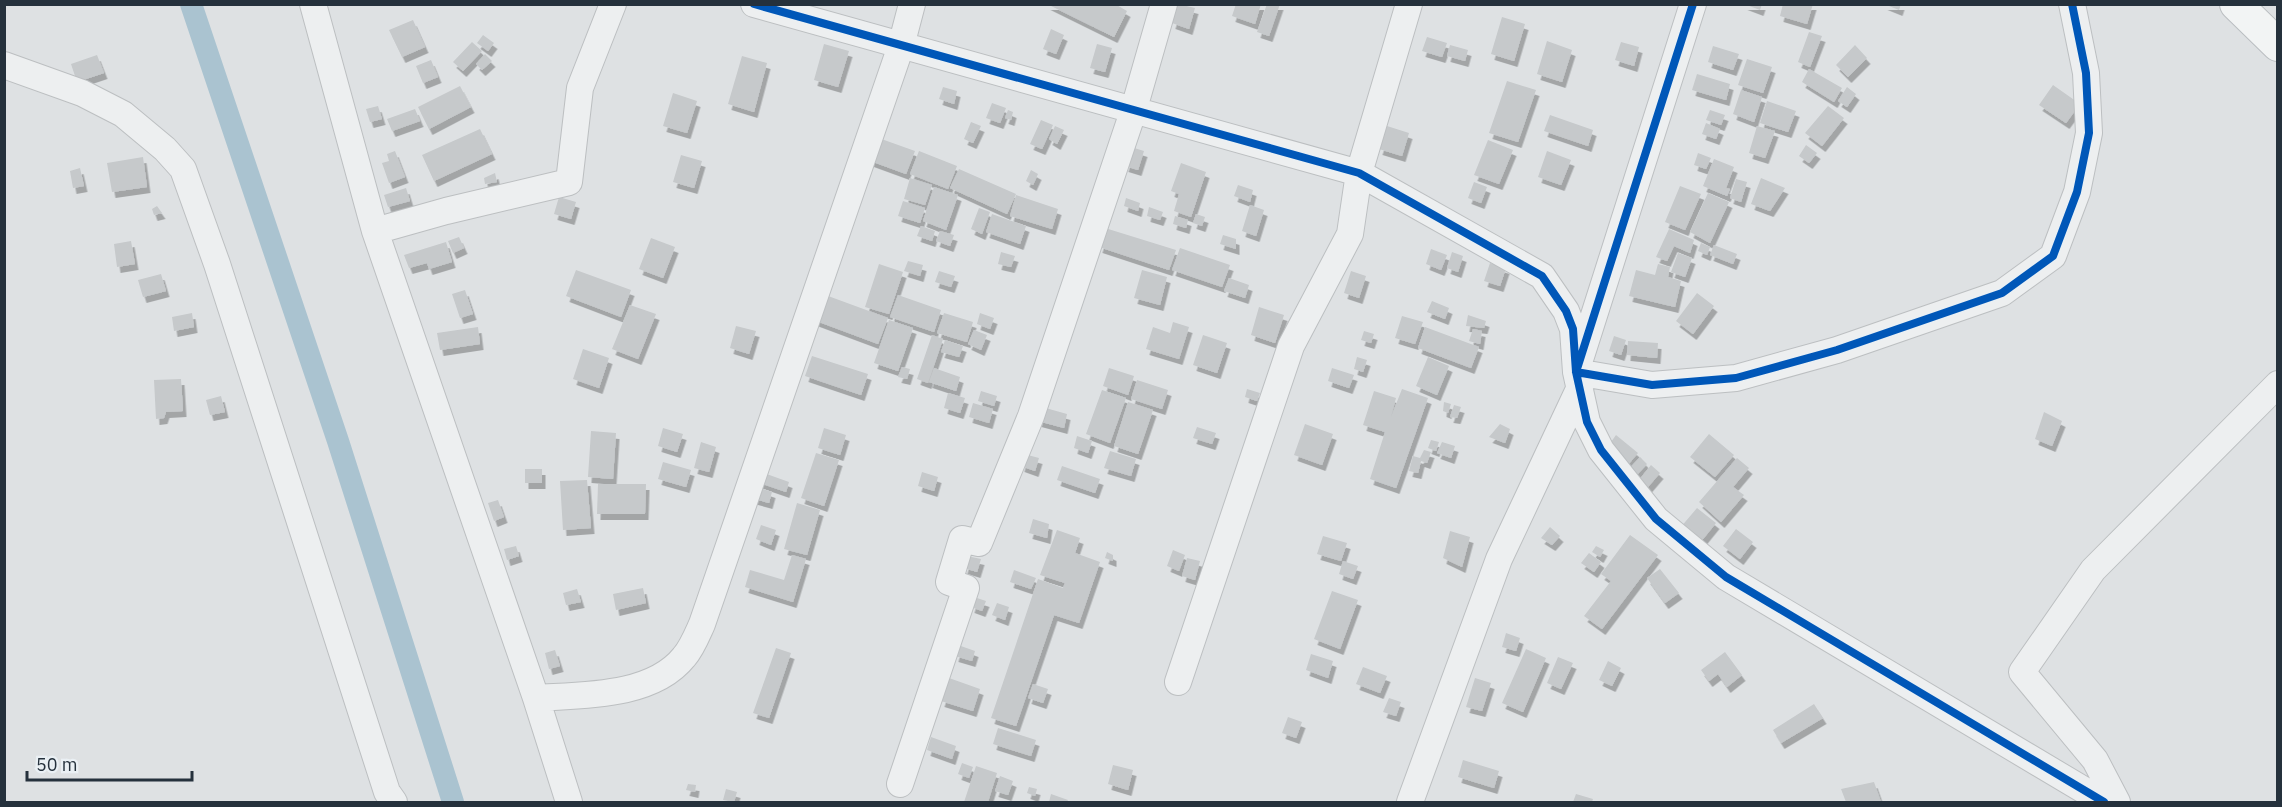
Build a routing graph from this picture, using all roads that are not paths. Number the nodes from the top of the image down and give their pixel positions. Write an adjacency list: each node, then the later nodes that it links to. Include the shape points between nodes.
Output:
1 (312, 4): 15 (street)
2 (613, 4): 15 (street, via 580,88 569,182)
3 (754, 4): 11 (street)
4 (912, 4): 11 (street)
5 (1164, 4): 13 (street)
6 (1409, 4): 14 (street)
7 (1693, 4): 16 (street)
8 (2072, 4): 16 (street, via 2086,73 2089,133 2077,192 2053,256 2002,293 1837,350 1736,378 1652,385)
9 (2236, 4): 10 (main road)
10 (2277, 45)
11 (901, 46): 13 (street); 19 (street, via 702,624 684,657 664,676 614,693)
12 (4, 65): 21 (street, via 82,93 123,114 183,169)
13 (1133, 112): 14 (street); 20 (street, via 1030,416 979,543 962,539 949,582 966,588)
14 (1359, 173): 16 (street, via 1542,276 1574,329); 18 (street, via 1350,234 1292,346)
15 (375, 231): 19 (street)
16 (1578, 380): 23 (street, via 1499,559); 24 (street, via 1587,422 1601,450 1656,519 1726,577)
17 (2277, 384): 25 (street, via 2093,570 2022,672 2095,760)
18 (1178, 682)
19 (536, 698): 22 (street)
20 (900, 784)
21 (394, 802)
22 (569, 802)
23 (1410, 802)
24 (2104, 802)
25 (2117, 802)

